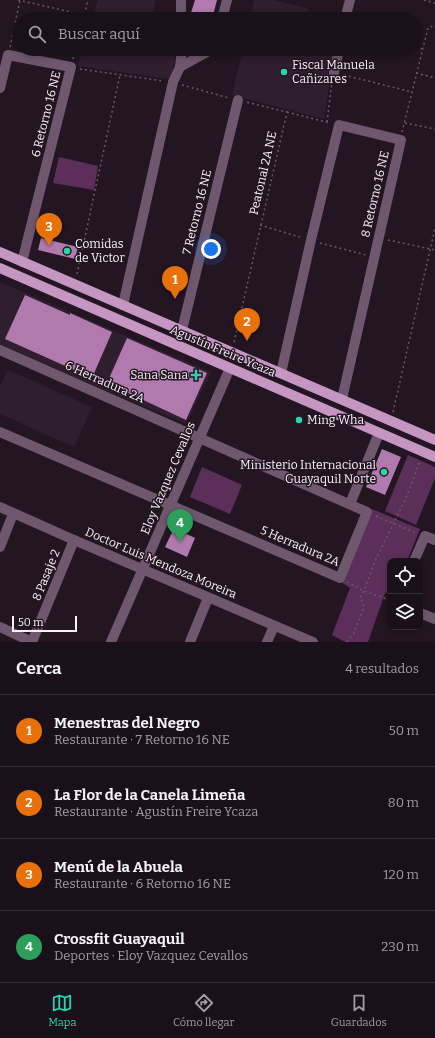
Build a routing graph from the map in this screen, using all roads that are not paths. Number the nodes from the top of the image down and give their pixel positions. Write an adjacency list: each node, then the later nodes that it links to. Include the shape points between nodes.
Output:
1 (180, 0): 4 (street)
2 (227, 0): 5 (street)
3 (350, 0): 6 (street)
4 (181, 12)
5 (224, 12)
6 (347, 12)
7 (12, 56): 14 (street, 6 Retorno 16 NE, via 8,55)
8 (13, 56): 17 (street, 6 Retorno 16 NE, via 71,67)
9 (181, 56): 12 (street)
10 (201, 56): 12 (street)
11 (338, 56): 13 (street)
12 (180, 67): 19 (street, via 173,82)
13 (334, 73)
14 (0, 88)
15 (238, 100): 20 (street, 7 Retorno 16 NE)
16 (0, 252): 17 (main road, Agustín Freire Ycaza)
17 (22, 262): 19 (main road, Agustín Freire Ycaza)
18 (0, 268): 22 (main road, Agustín Freire Ycaza)
19 (123, 305): 20 (main road, Agustín Freire Ycaza)
20 (182, 330): 23 (main road, Agustín Freire Ycaza)
21 (1, 354): 27 (street, 6 Herradura 2A)
22 (230, 368): 26 (main road, Agustín Freire Ycaza); 27 (street, Eloy Vazquez Cevallos)
23 (282, 374): 24 (main road, Agustín Freire Ycaza); 24 (street, 8 Retorno 16 NE, via 339,125 401,140)
24 (342, 399): 28 (main road, Agustín Freire Ycaza)
25 (0, 432): 31 (street)
26 (379, 433): 29 (main road, Agustín Freire Ycaza); 30 (street)
27 (199, 438): 30 (street); 31 (street, Eloy Vazquez Cevallos)
28 (435, 440)
29 (435, 457)
30 (350, 504): 31 (street, 5 Herradura 2A, via 367,512 340,578)
31 (170, 505): 38 (street, Eloy Vazquez Cevallos)
32 (0, 507): 35 (street, Doctor Luis Mendoza Moreira)
33 (12, 519): 36 (street)
34 (430, 538): 37 (street)
35 (74, 540): 38 (street, Doctor Luis Mendoza Moreira); 44 (street, 8 Pasaje 2)
36 (0, 547)
37 (416, 558)
38 (142, 569): 39 (street, Doctor Luis Mendoza Moreira); 45 (street, Eloy Vazquez Cevallos)
39 (208, 598): 42 (street, Doctor Luis Mendoza Moreira); 46 (street)
40 (423, 614): 41 (street)
41 (435, 619)
42 (274, 626): 47 (street); 48 (street, Doctor Luis Mendoza Moreira)
43 (0, 628): 44 (street)
44 (32, 642)
45 (111, 642)
46 (190, 642)
47 (267, 642)
48 (313, 642)

